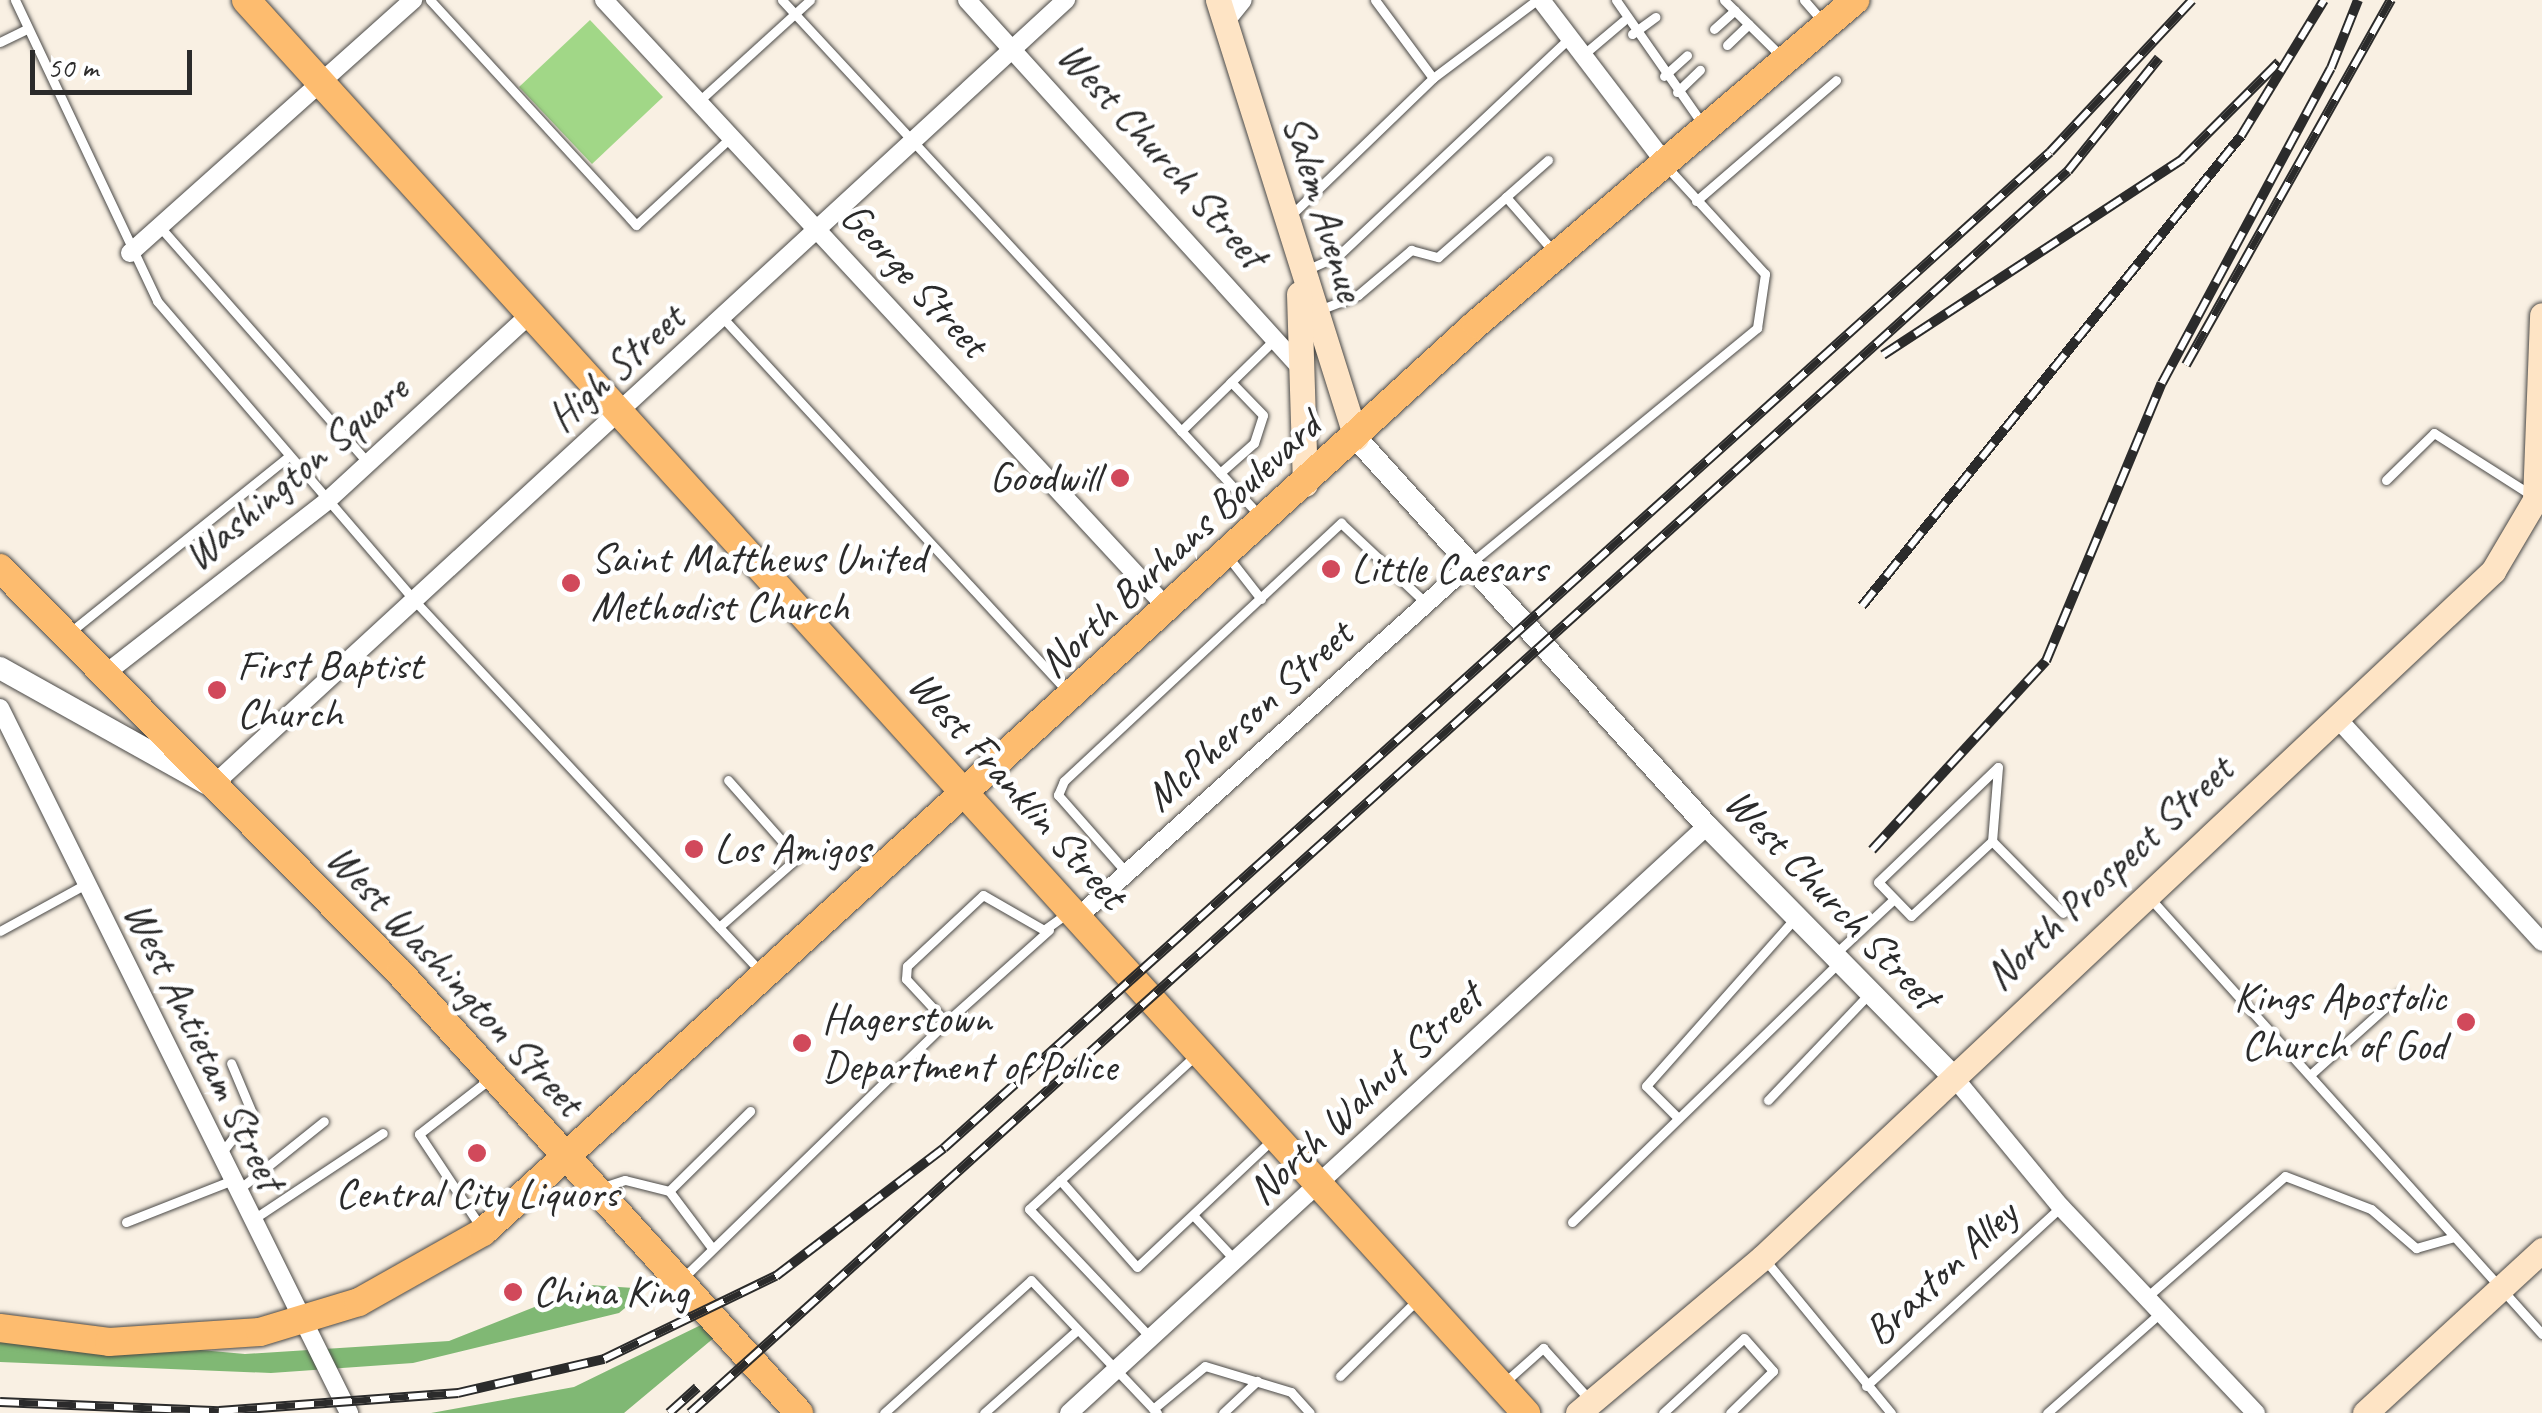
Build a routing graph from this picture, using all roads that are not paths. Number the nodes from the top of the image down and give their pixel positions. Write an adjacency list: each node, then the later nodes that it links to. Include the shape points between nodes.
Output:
1 (15, 0): 24 (lane)
2 (246, 0): 38 (main road, West Franklin Street)
3 (414, 0): 38 (street)
4 (430, 0): 42 (lane, via 636,225)
5 (604, 0): 40 (street, George Street)
6 (782, 0): 19 (lane)
7 (810, 0): 19 (lane)
8 (967, 0): 30 (street, West Church Street)
9 (1066, 0): 30 (street, High Street)
10 (1242, 0): 18 (street)
11 (1375, 0): 36 (lane)
12 (1539, 0): 27 (street); 36 (lane)
13 (1616, 0): 21 (lane)
14 (1724, 0): 17 (lane)
15 (1804, 0): 23 (lane)
16 (1856, 0): 23 (main road, North Burhans Boulevard)
17 (1734, 10): 22 (lane); 25 (lane)
18 (1221, 11): 48 (main road, Salem Avenue)
19 (794, 14): 40 (lane); 43 (lane)
20 (1654, 16): 26 (lane)
21 (1623, 22): 26 (lane); 31 (lane)
22 (1749, 24): 29 (lane); 33 (lane)
23 (1826, 24): 33 (main road, North Burhans Boulevard)
24 (28, 29): 28 (lane); 51 (lane)
25 (1714, 29)
26 (1632, 34): 35 (lane)
27 (1570, 37): 31 (street); 53 (lane, via 1339,255)
28 (0, 42)
29 (1727, 45)
30 (1014, 50): 43 (street, High Street); 58 (street, West Church Street)
31 (1584, 54): 45 (street)
32 (1687, 55): 35 (lane)
33 (1785, 61): 41 (main road, North Burhans Boulevard)
34 (1700, 70): 39 (lane)
35 (1664, 76): 39 (lane)
36 (1433, 78): 48 (lane, via 1314,203)
37 (1836, 80): 47 (lane)
38 (321, 83): 49 (street); 55 (main road, West Franklin Street)
39 (1677, 92): 41 (lane)
40 (698, 101): 42 (street, George Street)
41 (1706, 129): 45 (main road, North Burhans Boulevard)
42 (732, 136): 50 (street, George Street)
43 (915, 140): 50 (street, High Street); 62 (lane)
44 (1548, 160): 46 (lane)
45 (1665, 163): 47 (lane); 52 (main road, North Burhans Boulevard)
46 (1506, 197): 52 (lane); 54 (lane, via 1438,257 1411,250 1358,295)
47 (1696, 201): 73 (lane, via 1765,274 1757,328)
48 (1284, 221): 53 (main road, Salem Avenue)
49 (160, 226): 51 (street); 65 (lane)
50 (819, 228): 57 (street, High Street); 78 (street, George Street)
51 (130, 253): 64 (lane, via 156,300)
52 (1556, 254): 63 (main road, North Burhans Boulevard)
53 (1299, 274): 54 (main road, Salem Avenue); 59 (main road)
54 (1312, 313): 63 (main road, Salem Avenue)
55 (529, 315): 61 (main road, West Franklin Street); 65 (street, Washington Square)
56 (2542, 315): 69 (main road, North Prospect Street)
57 (723, 318): 61 (street, High Street); 82 (lane)
58 (1276, 338): 59 (street, West Church Street); 60 (lane)
59 (1298, 365): 68 (main road)
60 (1231, 382): 62 (lane); 66 (lane, via 1263,415 1254,443)
61 (618, 412): 75 (street, High Street); 87 (main road, West Franklin Street)
62 (1181, 431): 66 (lane)
63 (1356, 438): 68 (main road, North Burhans Boulevard); 73 (street, West Church Street)
64 (288, 456): 70 (lane); 79 (lane)
65 (369, 464): 70 (street, Washington Square)
66 (1220, 472): 71 (lane)
67 (2386, 480): 69 (lane, via 2434,433)
68 (1305, 484): 71 (main road, North Burhans Boulevard)
69 (2536, 498): 84 (main road, North Prospect Street, via 2493,571)
70 (326, 501): 75 (lane); 81 (street, Washington Square)
71 (1265, 521): 72 (main road, North Burhans Boulevard)
72 (1228, 555): 76 (lane); 78 (main road, North Burhans Boulevard)
73 (1467, 567): 77 (street, McPherson Street); 88 (street, West Church Street)
74 (0, 568): 79 (main road)
75 (414, 599): 86 (street, High Street); 97 (lane)
76 (1261, 599): 77 (lane, via 1348,523); 90 (lane, via 1064,780 1058,794)
77 (1426, 604): 90 (street, McPherson Street)
78 (1169, 610): 82 (main road, North Burhans Boulevard)
79 (64, 637): 81 (main road)
80 (0, 668): 86 (street, West Washington Street)
81 (101, 677): 86 (main road)
82 (1074, 698): 87 (main road, North Burhans Boulevard)
83 (0, 708): 91 (street, West Antietam Street)
84 (2336, 716): 92 (main road, North Prospect Street); 100 (street)
85 (728, 780): 97 (lane, via 798,858)
86 (212, 786): 110 (main road, West Washington Street)
87 (969, 794): 94 (main road, West Franklin Street); 102 (main road, North Burhans Boulevard)
88 (1707, 826): 96 (street, West Church Street); 120 (street, North Walnut Street)
89 (1992, 842): 93 (lane, via 1911,916); 93 (lane, via 1998,767 1878,882); 95 (lane)
90 (1127, 872): 94 (street, McPherson Street)
91 (86, 884): 99 (lane); 117 (street, West Antietam Street)
92 (2145, 894): 108 (main road, North Prospect Street); 109 (lane)
93 (1894, 899): 101 (lane)
94 (1074, 913): 98 (lane); 106 (main road, West Franklin Street)
95 (2063, 914)
96 (1796, 916): 101 (street, West Church Street); 113 (lane, via 1646,1086)
97 (719, 927): 102 (lane)
98 (1049, 930): 105 (lane); 105 (lane, via 983,896 907,966 906,979)
99 (0, 932)
100 (2542, 942)
101 (1836, 958): 103 (street, West Church Street); 113 (lane)
102 (766, 977): 118 (main road, North Burhans Boulevard)
103 (1872, 992): 108 (street, West Church Street); 111 (lane)
104 (2401, 993): 109 (lane)
105 (946, 1022): 131 (lane)
106 (1200, 1052): 116 (main road, West Franklin Street); 119 (lane)
107 (231, 1062): 117 (lane, via 252,1113)
108 (1952, 1075): 124 (street, West Church Street); 133 (main road, North Prospect Street)
109 (2310, 1075): 130 (lane)
110 (494, 1076): 118 (main road, West Washington Street); 129 (lane, via 420,1134)
111 (1768, 1100)
112 (750, 1111): 123 (lane)
113 (1678, 1118): 128 (lane)
114 (324, 1121): 121 (lane)
115 (383, 1133): 126 (lane)
116 (1276, 1136): 120 (main road, West Franklin Street); 125 (lane)
117 (218, 1157): 121 (street, West Antietam Street)
118 (568, 1159): 122 (main road, West Washington Street); 129 (main road, North Burhans Boulevard)
119 (1060, 1180): 125 (lane, via 1137,1267); 144 (lane, via 1029,1208)
120 (1320, 1184): 134 (street, North Walnut Street); 137 (main road, West Franklin Street)
121 (233, 1186): 126 (street, West Antietam Street); 127 (lane)
122 (596, 1189): 123 (lane, via 625,1180); 135 (main road, West Washington Street)
123 (669, 1192): 131 (lane)
124 (2061, 1208): 138 (street, West Church Street); 149 (lane, Braxton Alley)
125 (1193, 1215): 134 (lane)
126 (250, 1221): 140 (street, West Antietam Street)
127 (126, 1222)
128 (1572, 1222)
129 (484, 1232): 140 (main road, North Burhans Boulevard, via 404,1280)
130 (2454, 1237): 136 (lane); 138 (lane, via 2416,1248 2370,1209 2285,1176)
131 (712, 1248): 135 (lane)
132 (2542, 1250): 136 (main road)
133 (1763, 1257): 149 (lane); 150 (main road, North Prospect Street)
134 (1235, 1260): 144 (street, North Walnut Street)
135 (679, 1281): 153 (main road, West Washington Street)
136 (2501, 1288): 143 (lane); 165 (main road)
137 (1420, 1296): 146 (lane); 148 (main road, West Franklin Street)
138 (2148, 1296): 139 (street, West Church Street)
139 (2162, 1310): 163 (lane); 164 (street, West Church Street)
140 (299, 1322): 141 (main road, North Burhans Boulevard, via 175,1343); 152 (street, West Antietam Street)
141 (0, 1328)
142 (1077, 1330): 145 (lane); 154 (lane, via 1031,1280); 155 (lane)
143 (2542, 1334)
144 (1150, 1336): 145 (street, North Walnut Street)
145 (1114, 1368): 151 (lane); 156 (street, North Walnut Street)
146 (1340, 1376)
147 (1257, 1381): 151 (lane, via 1205,1366); 157 (lane); 158 (lane, via 1291,1392)
148 (1501, 1386): 150 (lane, via 1543,1348); 159 (main road, West Franklin Street)
149 (1866, 1386): 162 (lane)
150 (1585, 1407)
151 (1155, 1411)
152 (349, 1413)
153 (798, 1413)
154 (884, 1413)
155 (984, 1413)
156 (1068, 1413)
157 (1223, 1413)
158 (1310, 1413)
159 (1526, 1413)
160 (1663, 1413): 161 (lane, via 1744,1338 1774,1371)
161 (1730, 1413)
162 (1891, 1413)
163 (2047, 1413)
164 (2256, 1413)
165 (2366, 1413)

